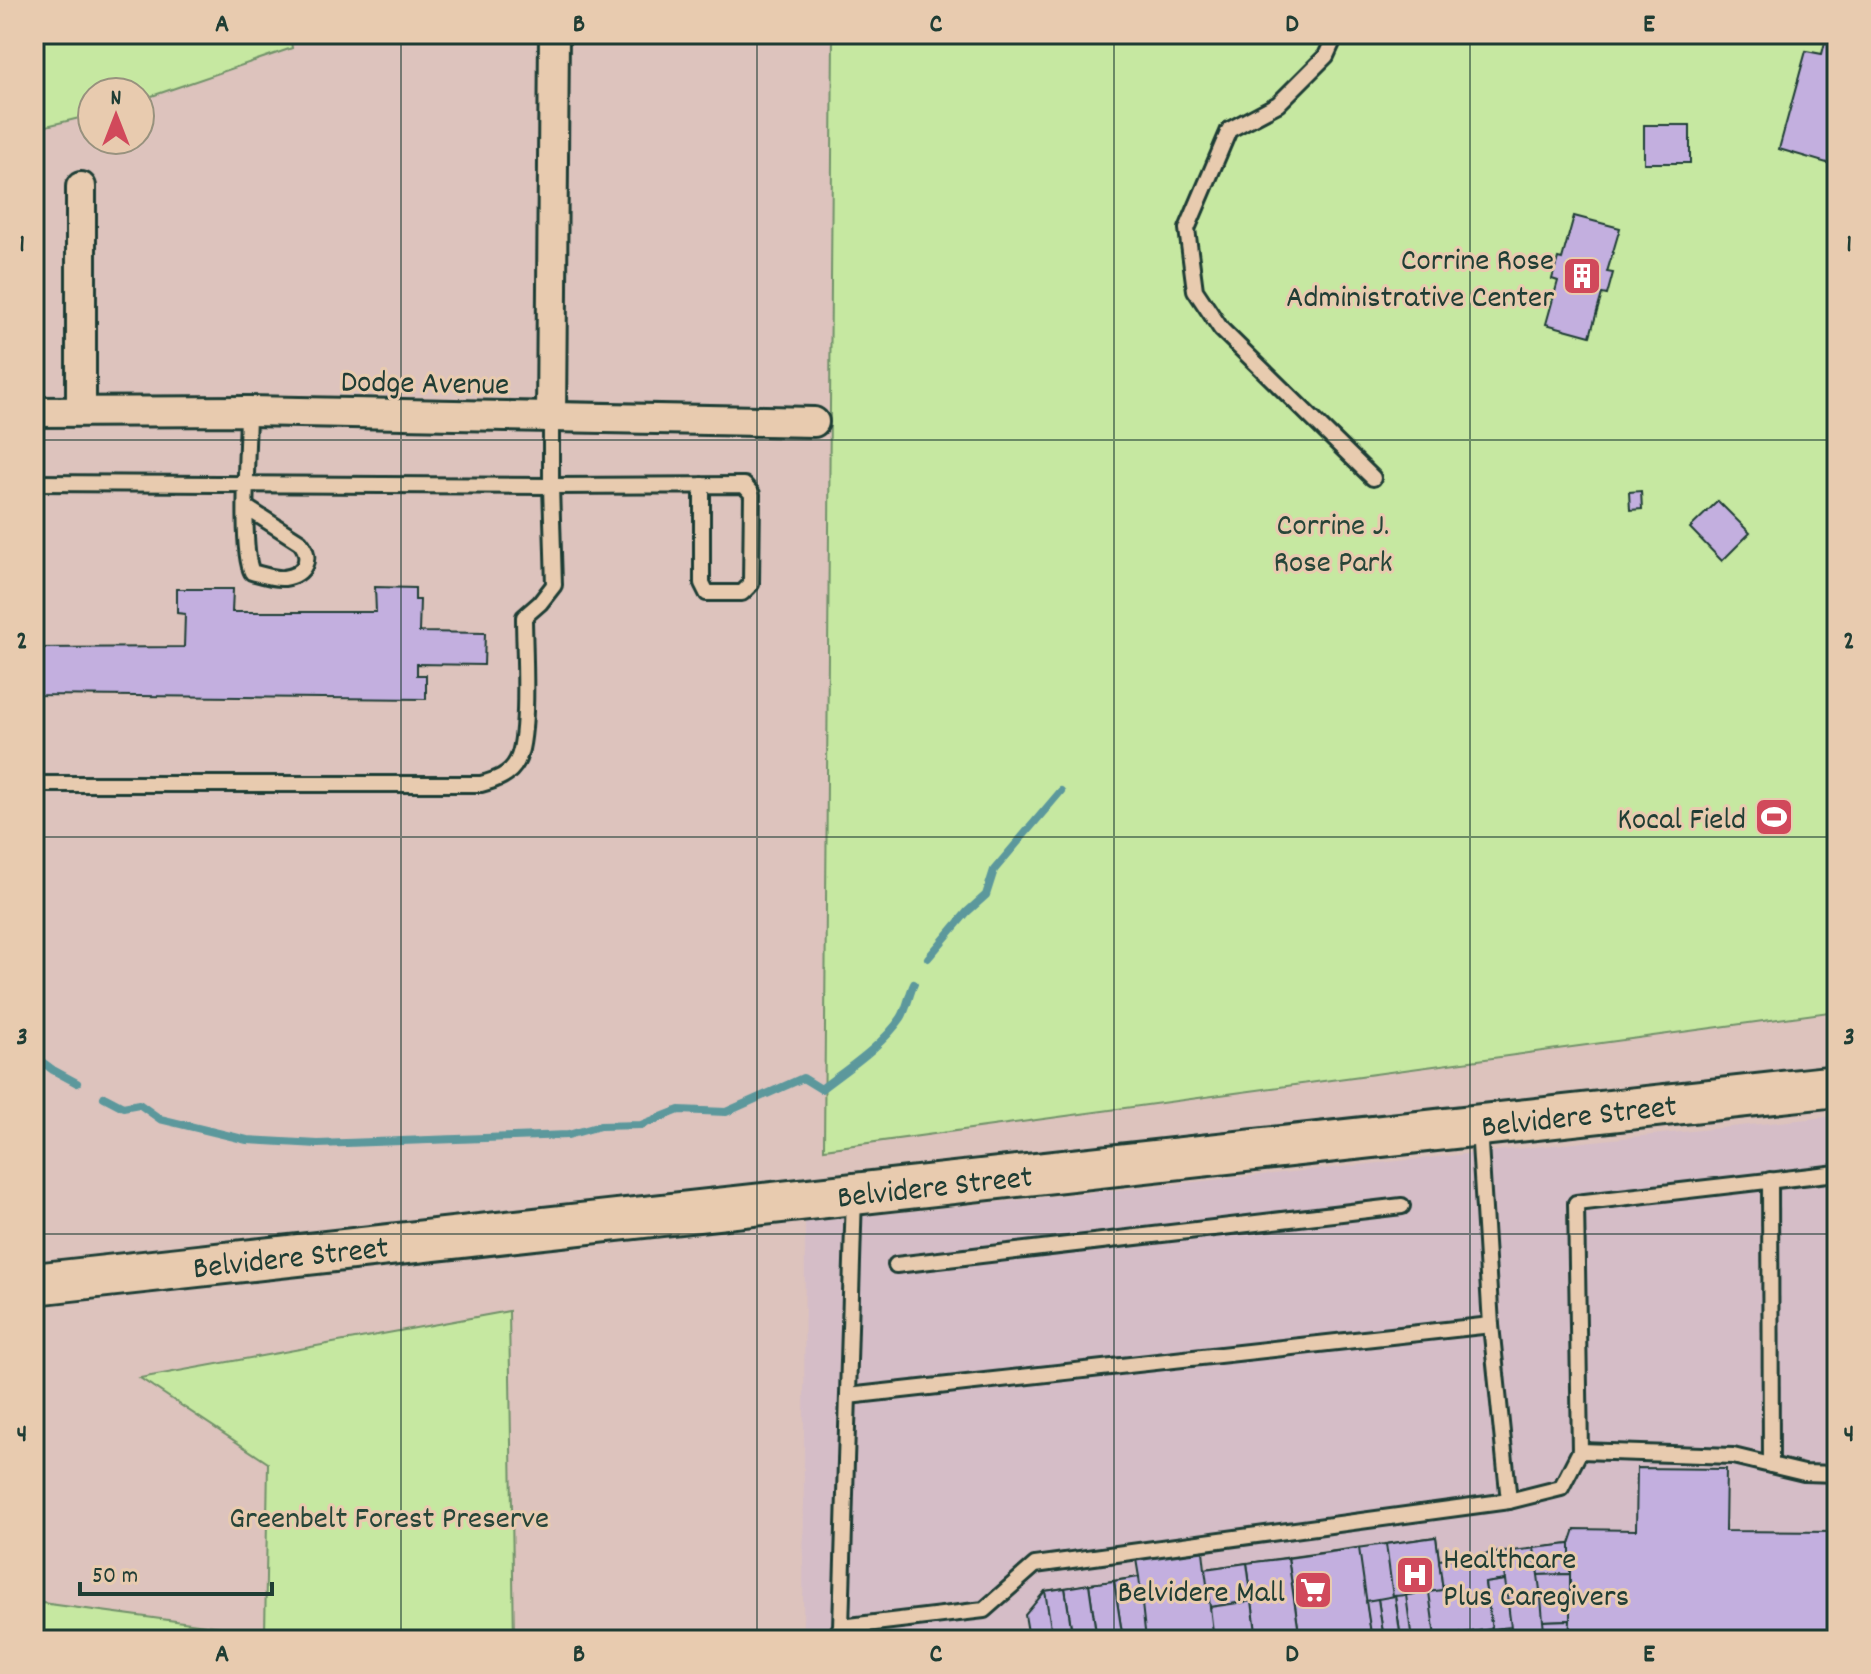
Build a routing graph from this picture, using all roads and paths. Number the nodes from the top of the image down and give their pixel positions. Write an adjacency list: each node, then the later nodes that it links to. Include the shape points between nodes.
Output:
1 (554, 34): 7 (street)
2 (1336, 34): 9 (lane, via 1326,56 1278,104 1229,130 1187,229 1195,290 1221,329)
3 (81, 187): 4 (street)
4 (81, 411): 5 (street, Dodge Avenue); 6 (street, Dodge Avenue)
5 (248, 411): 7 (street, Dodge Avenue); 11 (lane)
6 (34, 412)
7 (551, 417): 8 (street, Dodge Avenue); 13 (lane)
8 (814, 422)
9 (1373, 478)
10 (34, 483): 11 (lane)
11 (247, 484): 13 (lane); 14 (lane)
12 (702, 485): 12 (lane, via 744,485 752,494 751,584 742,593 707,593 702,583); 13 (lane)
13 (551, 486): 15 (lane, via 554,585 524,617 524,738 517,762 502,778 481,784)
14 (247, 508): 14 (lane, via 252,572 283,578 300,573 307,563 306,549)
15 (34, 784)
16 (1837, 1086): 17 (main road, Belvidere Street)
17 (1479, 1127): 20 (main road, Belvidere Street); 24 (lane)
18 (1837, 1173): 19 (lane)
19 (1770, 1180): 26 (lane, via 1576,1203); 27 (lane)
20 (854, 1195): 23 (main road, Belvidere Street); 25 (lane)
21 (1402, 1206): 22 (lane)
22 (896, 1265)
23 (34, 1284)
24 (1491, 1325): 25 (lane); 29 (lane)
25 (848, 1396): 30 (lane)
26 (1580, 1451): 27 (lane, via 1733,1456); 29 (lane, via 1561,1488)
27 (1771, 1465): 28 (lane)
28 (1837, 1474)
29 (1509, 1501): 30 (lane, via 1035,1565 984,1610)
30 (837, 1634)

